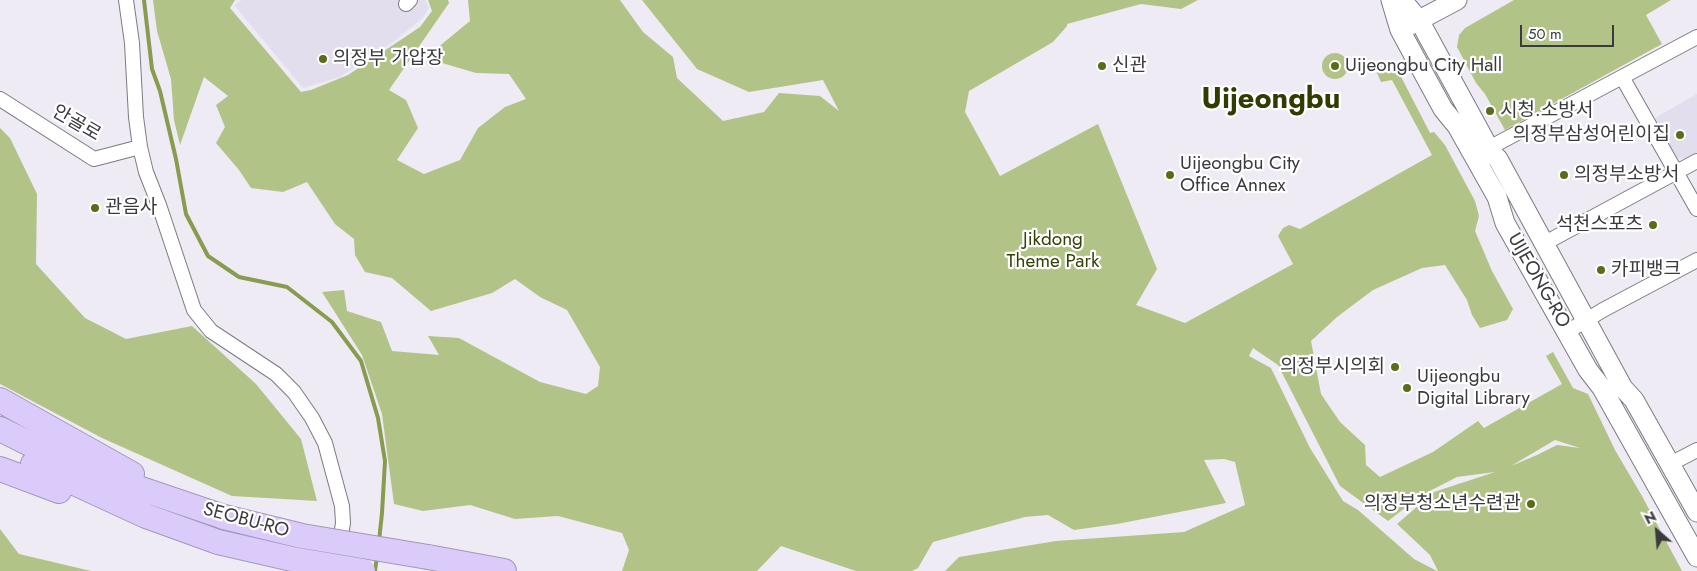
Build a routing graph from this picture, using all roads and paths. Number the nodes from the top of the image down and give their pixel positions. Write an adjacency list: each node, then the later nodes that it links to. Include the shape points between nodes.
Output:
1 (126, 0): 10 (street)
2 (1391, 0): 6 (street, UIJEONG-RO)
3 (1402, 0): 5 (street, UIJEONG-RO)
4 (1457, 0): 5 (street)
5 (1419, 20): 6 (street); 11 (street, UIJEONG-RO)
6 (1400, 30): 18 (street, UIJEONG-RO, via 1497,197 1505,223)
7 (1697, 37): 8 (street)
8 (1622, 77): 11 (street); 13 (street)
9 (0, 99): 10 (street, 안골로, via 94,158)
10 (140, 147): 30 (street, via 194,310 212,331 276,374 294,392 325,443 343,515)
11 (1489, 148): 15 (street, UIJEONG-RO)
12 (1697, 161): 13 (street)
13 (1675, 172): 14 (street); 15 (street)
14 (1697, 209)
15 (1545, 243): 17 (street, UIJEONG-RO)
16 (1697, 260): 17 (street)
17 (1586, 320): 18 (street); 24 (street, UIJEONG-RO)
18 (1567, 332): 21 (street, UIJEONG-RO)
19 (0, 400): 26 (highway)
20 (0, 429): 26 (highway, SEOBU-RO, via 64,461)
21 (1632, 442): 24 (street, via 1658,466 1676,495 1678,491 1670,477); 29 (street, UIJEONG-RO)
22 (0, 446): 28 (highway, SEOBU-RO)
23 (1697, 450): 24 (street)
24 (1670, 464): 27 (street, UIJEONG-RO)
25 (0, 470): 28 (highway, via 67,494)
26 (184, 503): 32 (highway, SEOBU-RO, bridge, via 224,517 302,536)
27 (1697, 512)
28 (146, 516): 31 (highway, SEOBU-RO, bridge, via 218,542)
29 (1697, 557)
30 (336, 571)
31 (363, 571)
32 (504, 571)

